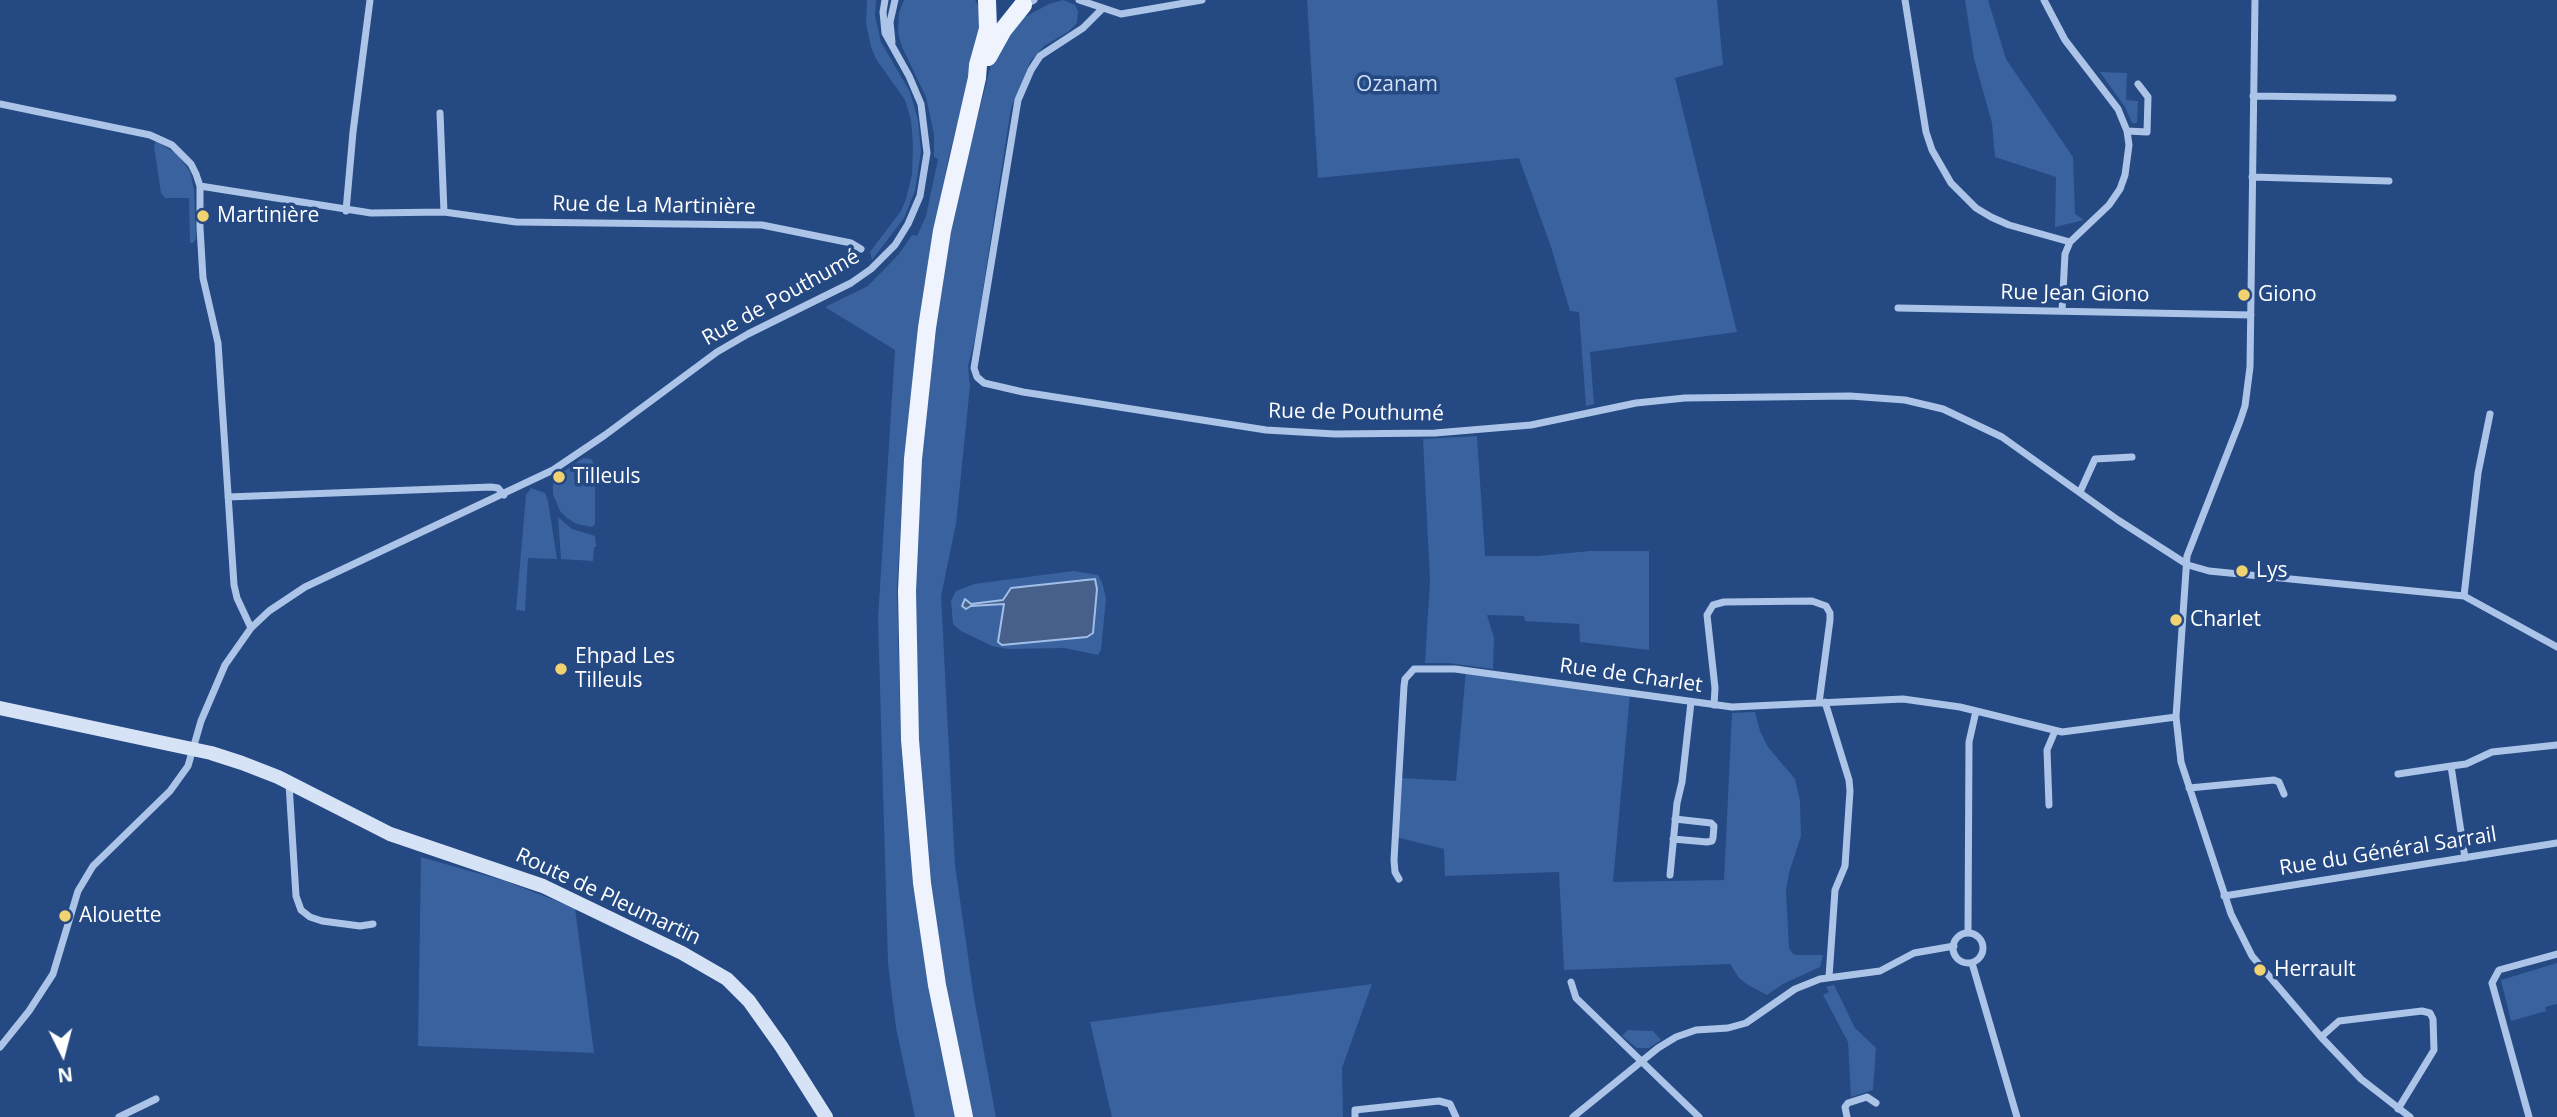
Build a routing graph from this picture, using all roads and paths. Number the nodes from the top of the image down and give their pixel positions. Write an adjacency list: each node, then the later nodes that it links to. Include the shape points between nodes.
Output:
1 (370, 0): 24 (street)
2 (885, 0): 13 (street, Rue de Pouthumé, via 884,28)
3 (895, 0): 13 (street, Rue de Pouthumé, via 890,22)
4 (989, 0): 11 (main road, via 1004,6); 14 (main road)
5 (1079, 0): 12 (street)
6 (1097, 0): 12 (street)
7 (1202, 0): 12 (street, via 1121,15)
8 (1905, 0): 26 (street, via 1926,132 1951,183 1991,217)
9 (2044, 0): 20 (street, via 2065,40 2118,109)
10 (2255, 0): 16 (street)
11 (1030, 2): 14 (main road, via 1003,30)
12 (1102, 9): 33 (street, Rue de Pouthumé, via 1040,56 1018,100 974,368 980,380 1023,392 1266,430 1335,435 1531,425 1636,403 1685,398 1890,398 1932,406 1970,421 2011,443)
13 (893, 46): 34 (street, Rue de Pouthumé, via 921,104 927,153 915,207 888,252 851,284 717,352 575,457)
14 (977, 78): 78 (main road, via 942,231 927,328 913,459 907,591 908,716 920,871)
15 (2138, 84): 20 (street, via 2148,97 2147,132)
16 (2253, 96): 17 (street); 21 (street)
17 (2392, 98)
18 (0, 104): 23 (street, via 161,139 191,164)
19 (440, 113): 25 (street)
20 (2127, 131): 26 (street, via 2128,159 2120,189)
21 (2252, 177): 22 (street); 30 (street)
22 (2389, 181)
23 (201, 186): 24 (street, Rue de La Martinière); 35 (street, via 200,254 218,343)
24 (346, 211): 25 (street, Rue de La Martinière)
25 (444, 212): 27 (street, Rue de La Martinière, via 516,222 762,225)
26 (2070, 242): 29 (street, via 2063,267)
27 (861, 249)
28 (1898, 308): 29 (street, Rue Jean Giono)
29 (2062, 311): 30 (street, Rue Jean Giono)
30 (2251, 314): 36 (street, via 2245,406 2191,542)
31 (2490, 414): 37 (street, via 2478,472)
32 (2132, 457): 33 (street, via 2095,459)
33 (2080, 492): 36 (street, Rue de Pouthumé)
34 (504, 495): 35 (street, via 491,486); 38 (street, Rue de Pouthumé, via 305,587)
35 (228, 497): 38 (street, via 234,585)
36 (2188, 565): 37 (street, via 2209,571); 45 (street)
37 (2464, 596): 39 (street)
38 (251, 628): 48 (street, Rue de Pouthumé, via 217,681)
39 (2557, 647)
40 (1691, 702): 42 (street, Rue de Charlet); 55 (street); 60 (street, Rue de Charlet, via 1455,669 1411,670 1404,686 1394,860)
41 (1822, 703): 42 (street, Rue de Charlet); 42 (street, via 1830,620 1826,606 1812,601 1724,601 1713,605 1707,615); 44 (street, Rue de Charlet, via 1896,698); 67 (street, via 1850,792 1845,866 1835,890)
42 (1714, 705)
43 (0, 709): 48 (main road, Route de Pleumartin)
44 (1976, 711): 46 (street, Rue de Charlet); 63 (street, via 1969,742)
45 (2176, 717): 46 (street, Rue de Charlet); 52 (street)
46 (2055, 731): 54 (street, via 2047,750)
47 (2557, 745): 49 (street, via 2491,752)
48 (194, 750): 51 (main road, Route de Pleumartin); 70 (street, Rue de Pouthumé, via 170,791 93,866 78,891 53,974)
49 (2451, 766): 50 (street); 58 (street)
50 (2398, 774)
51 (289, 783): 62 (street, via 296,896 301,910 322,921); 77 (main road, Route de Pleumartin, via 390,834 543,886 707,966 749,1001)
52 (2189, 788): 53 (street, via 2274,780); 61 (street)
53 (2284, 793)
54 (2049, 805)
55 (1675, 819): 56 (street); 56 (street, via 1714,826 1712,841)
56 (1674, 839): 59 (street)
57 (2557, 843): 58 (street, Rue du Général Sarrail)
58 (2465, 858): 61 (street, Rue du Général Sarrail)
59 (1670, 875)
60 (1399, 878)
61 (2224, 896): 69 (street, via 2252,956)
62 (373, 924)
63 (1968, 933): 64 (street, via 1958,937); 66 (street, via 1983,945 1980,957)
64 (1954, 946): 66 (street, via 1958,960); 67 (street, via 1914,953 1880,971)
65 (2557, 954): 85 (street, via 2499,970 2492,983)
66 (1972, 963): 83 (street)
67 (1829, 978): 71 (street, via 1795,989 1746,1023 1676,1037)
68 (1571, 982): 71 (street, via 1576,998)
69 (2321, 1037): 74 (street, via 2370,1088); 74 (street, via 2339,1021 2430,1013 2434,1049)
70 (0, 1046)
71 (1642, 1062): 80 (street); 81 (street)
72 (156, 1099): 76 (street)
73 (1876, 1102): 82 (street, via 1867,1097 1847,1103)
74 (2398, 1109): 84 (street)
75 (1355, 1114): 79 (street, via 1444,1102 1454,1108)
76 (119, 1117)
77 (826, 1117)
78 (964, 1117)
79 (1456, 1117)
80 (1573, 1117)
81 (1699, 1117)
82 (1847, 1117)
83 (2017, 1117)
84 (2410, 1117)
85 (2529, 1117)

